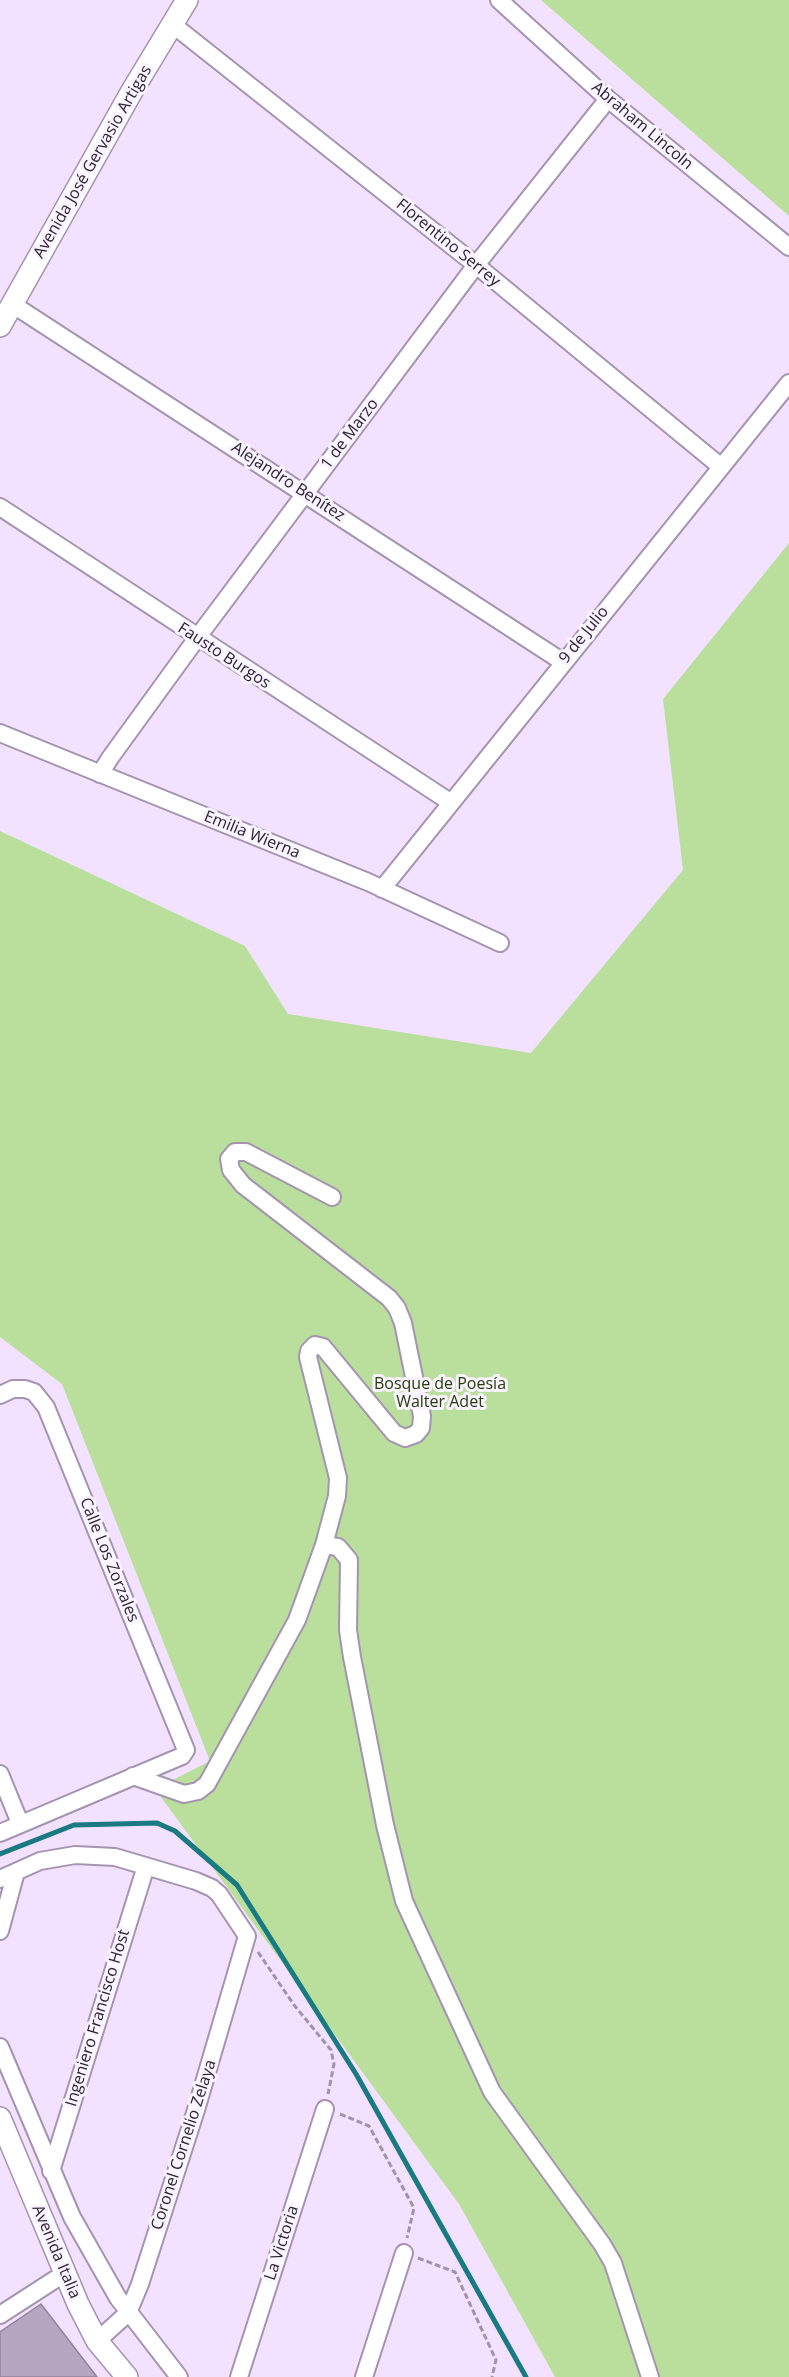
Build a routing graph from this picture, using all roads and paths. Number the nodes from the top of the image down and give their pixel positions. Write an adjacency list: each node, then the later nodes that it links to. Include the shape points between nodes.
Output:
1 (187, 0): 3 (main road, Avenida José Gervasio Artigas)
2 (499, 0): 4 (street, Abraham Lincoln)
3 (172, 24): 6 (street, Florentino Serrey); 7 (main road, Avenida José Gervasio Artigas)
4 (608, 99): 5 (street, Abraham Lincoln); 6 (street, 1 de Marzo)
5 (789, 248)
6 (476, 265): 10 (street, Florentino Serrey); 11 (street, 1 de Marzo)
7 (12, 304): 8 (main road, Avenida José Gervasio Artigas); 11 (street, Alejandro Benítez)
8 (0, 326)
9 (789, 383): 10 (street, 9 de Julio)
10 (720, 466): 14 (street, 9 de Julio)
11 (306, 493): 13 (street, 1 de Marzo); 14 (street, Alejandro Benítez)
12 (0, 507): 13 (street, Fausto Burgos)
13 (197, 638): 16 (street, 1 de Marzo); 17 (street, Fausto Burgos)
14 (563, 662): 17 (street, 9 de Julio)
15 (0, 733): 16 (street, Emilia Wierna)
16 (100, 774): 18 (street, Emilia Wierna)
17 (450, 802): 18 (street, 9 de Julio)
18 (382, 889): 19 (street, Emilia Wierna)
19 (500, 943)
20 (332, 1197): 22 (street, via 246,1152 236,1152 229,1159 231,1170 243,1185 388,1298 404,1323 422,1416 421,1428 405,1438 394,1433 322,1347 315,1345 309,1351 338,1478)
21 (7, 1392): 24 (street, Calle Los Zorzales, via 34,1392 46,1407 186,1750 182,1756)
22 (324, 1545): 24 (street, via 288,1640 207,1784 184,1794); 46 (street, via 338,1547 349,1560 348,1630 352,1657 404,1901 492,2092 613,2263)
23 (0, 1774): 25 (street)
24 (133, 1776): 25 (street)
25 (20, 1823): 26 (street)
26 (0, 1833)
27 (146, 1866): 28 (street, via 115,1857 75,1855 40,1861); 31 (street, via 212,1888); 35 (street, Ingeniero Francisco Host)
28 (16, 1872): 29 (street); 30 (street)
29 (0, 1879)
30 (0, 1931)
31 (247, 1936): 33 (path, via 294,2006 332,2050 334,2064); 38 (street, Coronel Cornelio Zelaya, via 196,2110)
32 (0, 2047): 35 (street)
33 (325, 2109): 36 (path, via 369,2126 414,2208); 43 (street, La Victoria)
34 (0, 2118): 37 (main road, Avenida Italia)
35 (51, 2171): 38 (street, via 72,2217)
36 (404, 2253): 44 (street); 45 (path, via 455,2272 496,2360)
37 (65, 2273): 39 (street); 40 (main road, Avenida Italia)
38 (128, 2313): 40 (street, Coronel Cornelio Zelaya); 42 (street)
39 (0, 2315)
40 (98, 2341): 41 (main road, Avenida Italia)
41 (127, 2377)
42 (179, 2377)
43 (239, 2377)
44 (364, 2377)
45 (492, 2377)
46 (650, 2377)

